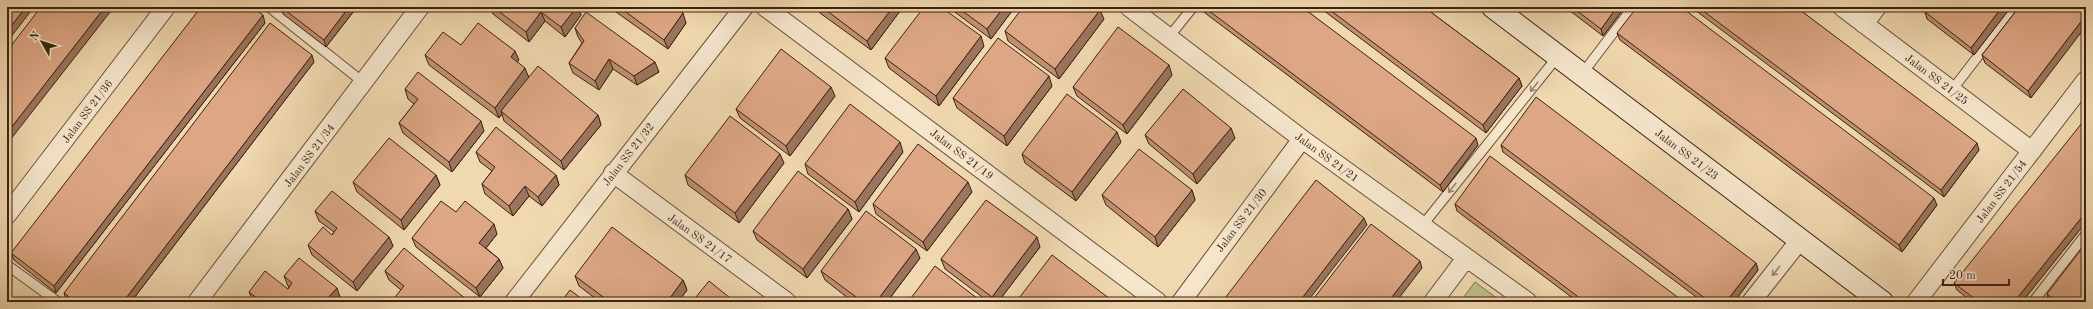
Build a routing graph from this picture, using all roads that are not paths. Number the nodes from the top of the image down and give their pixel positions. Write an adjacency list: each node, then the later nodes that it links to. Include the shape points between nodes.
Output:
1 (269, 7): 18 (lane)
2 (420, 7): 18 (street, Jalan SS 21/34)
3 (744, 7): 22 (street, Jalan SS 21/32)
4 (765, 7): 33 (street, Jalan SS 21/19)
5 (1129, 7): 14 (street, Jalan SS 21/21)
6 (1193, 7): 14 (lane)
7 (1493, 7): 15 (street, Jalan SS 21/23)
8 (1633, 7): 16 (lane)
9 (1842, 7): 13 (street, Jalan SS 21/25)
10 (1878, 7): 13 (street)
11 (2016, 7): 19 (lane)
12 (159, 10): 23 (street, Jalan SS 21/36)
13 (1864, 24): 19 (street, Jalan SS 21/25)
14 (1169, 37): 20 (street, Jalan SS 21/21)
15 (1558, 56): 16 (street, Jalan SS 21/23); 24 (lane, one-way to 24)
16 (1582, 75): 26 (street, Jalan SS 21/23)
17 (2086, 80): 21 (street, Jalan SS 21/54)
18 (364, 83): 30 (street, Jalan SS 21/34)
19 (1952, 90): 21 (street, Jalan SS 21/25)
20 (1302, 139): 24 (street, Jalan SS 21/21); 34 (street, Jalan SS 21/30)
21 (2032, 151): 39 (street, Jalan SS 21/54)
22 (613, 174): 31 (street, Jalan SS 21/32); 32 (street, Jalan SS 21/17)
23 (7, 215)
24 (1422, 226): 27 (street, Jalan SS 21/21)
25 (2086, 234): 40 (lane)
26 (1800, 240): 37 (street, one-way to 37); 38 (street, Jalan SS 21/23)
27 (1466, 258): 35 (street); 36 (street, Jalan SS 21/21)
28 (7, 265): 29 (lane)
29 (58, 302)
30 (197, 302)
31 (514, 302)
32 (787, 302)
33 (1158, 302)
34 (1181, 302)
35 (1433, 302)
36 (1528, 302)
37 (1751, 302)
38 (1882, 302)
39 (1916, 302)
40 (2033, 302)

